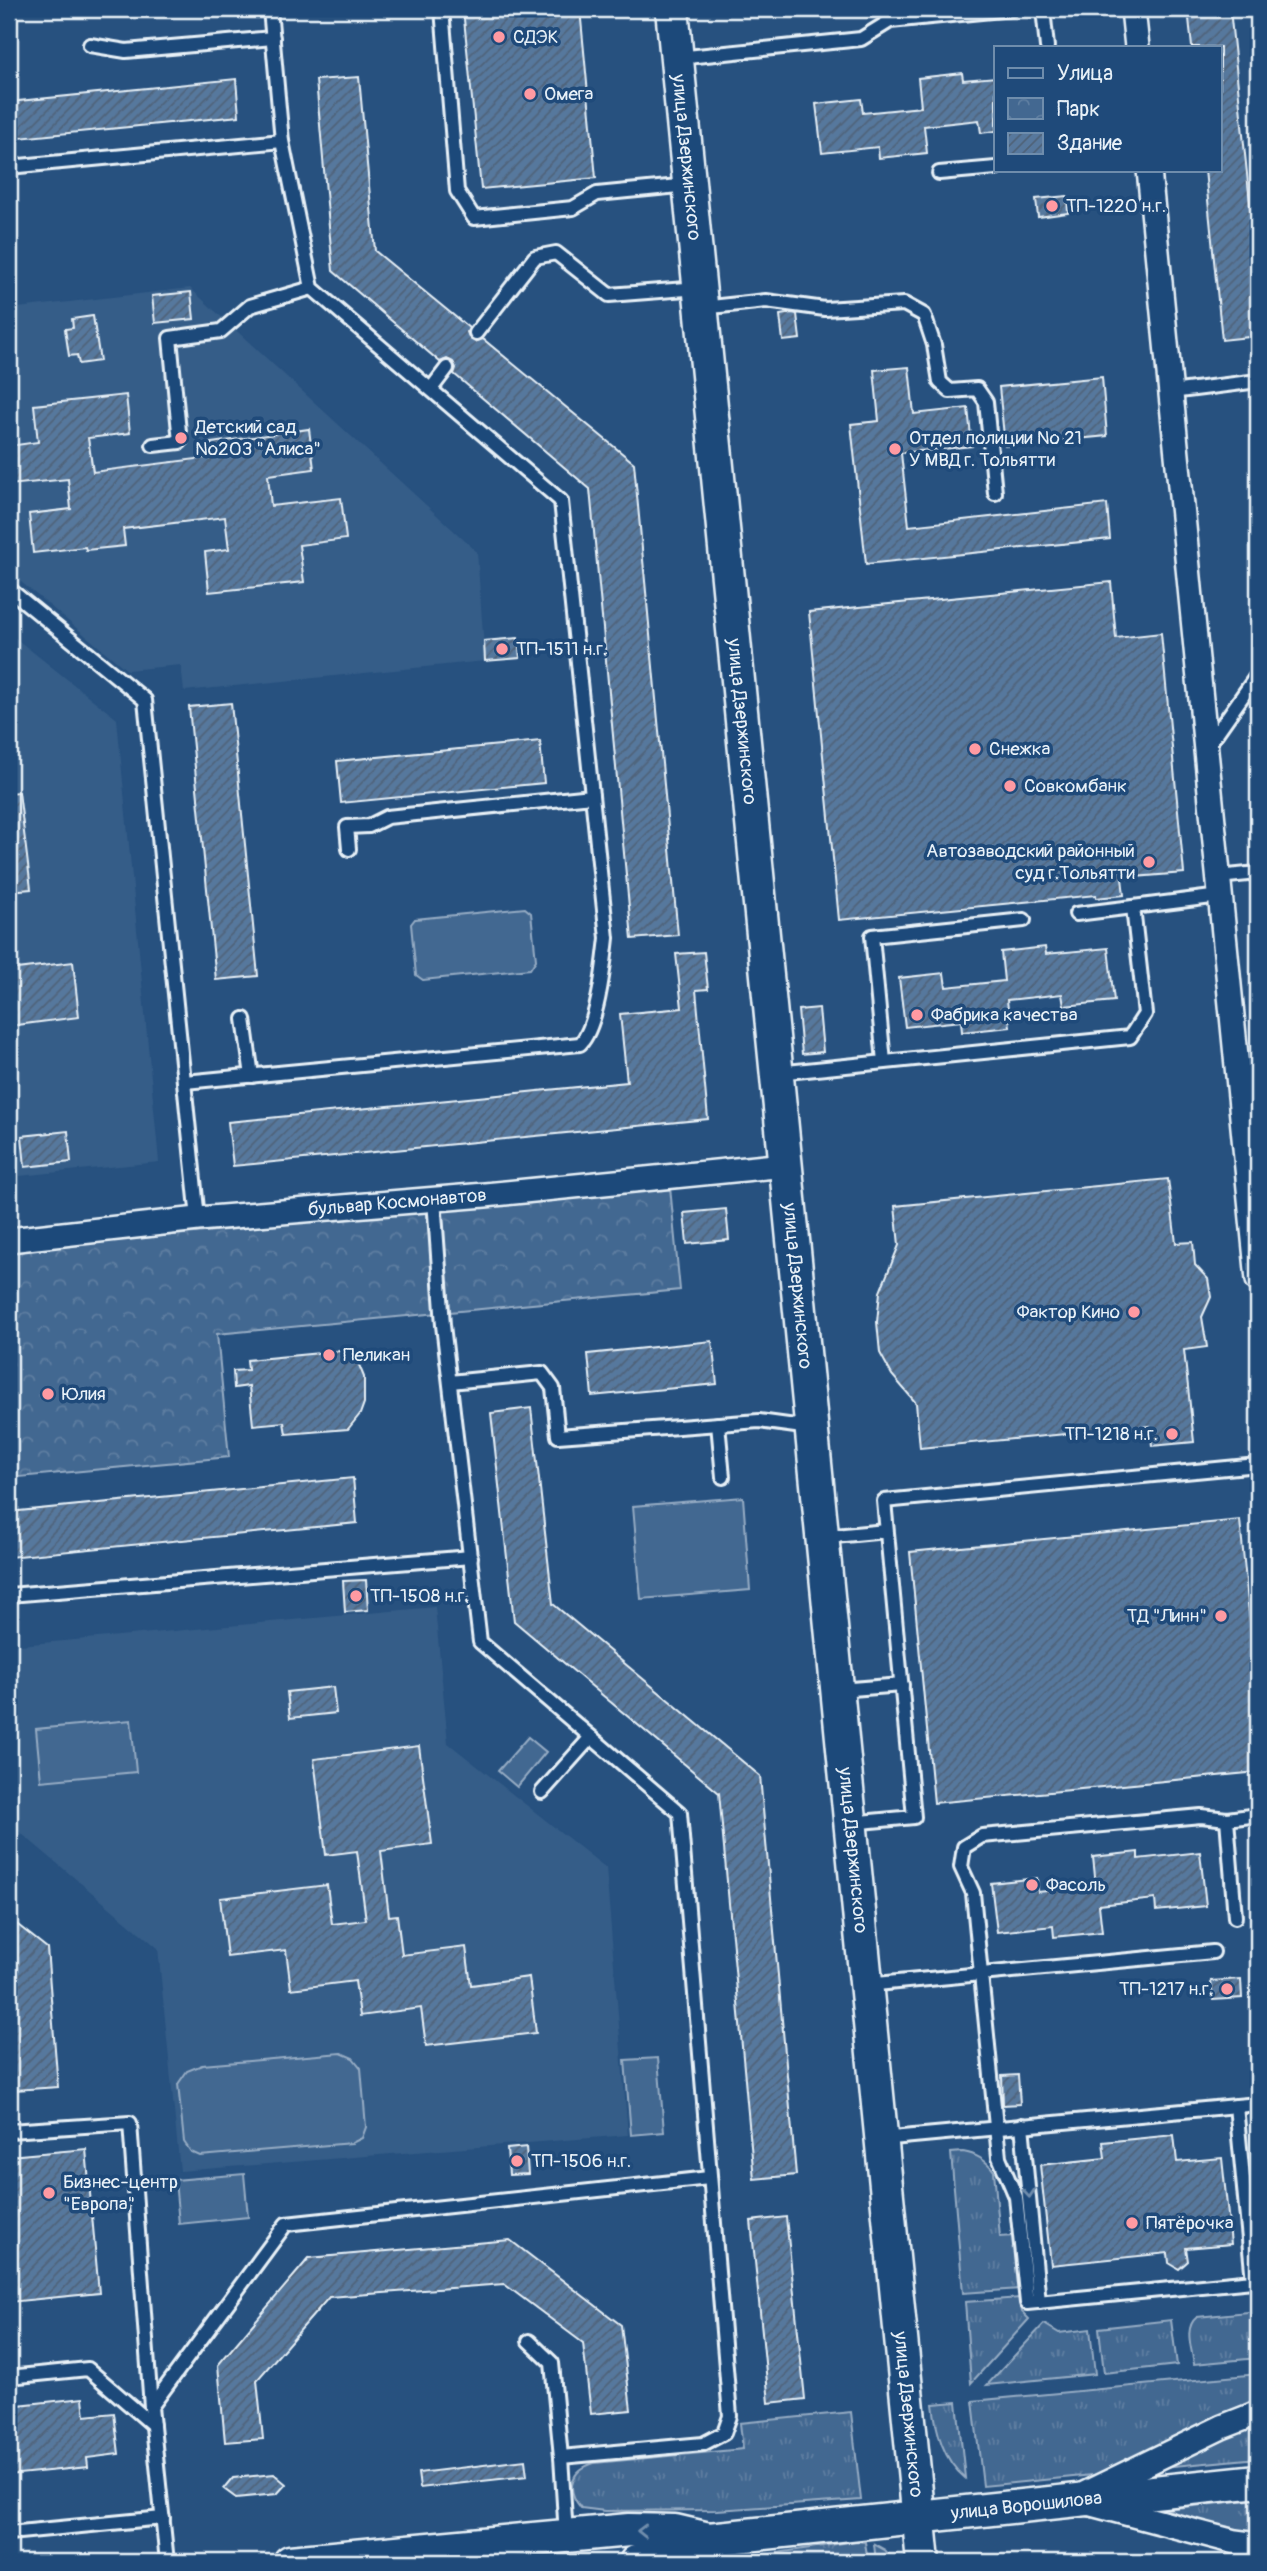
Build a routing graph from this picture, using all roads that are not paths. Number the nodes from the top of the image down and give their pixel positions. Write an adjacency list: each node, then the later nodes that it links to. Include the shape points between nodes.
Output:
1 (270, 9): 7 (lane)
2 (442, 9): 17 (lane, via 457,191 474,218 573,208 597,194)
3 (672, 9): 11 (main road, улица Дзержинского)
4 (1012, 9): 11 (lane, via 890,21 861,39)
5 (1044, 9): 9 (lane)
6 (1133, 9): 10 (street)
7 (273, 38): 8 (lane, via 126,51); 12 (lane)
8 (90, 45)
9 (1047, 46)
10 (1137, 46)
11 (677, 58): 17 (main road, улица Дзержинского)
12 (282, 141): 13 (lane); 18 (lane)
13 (9, 167)
14 (994, 168): 16 (lane)
15 (1149, 172): 24 (street)
16 (939, 173)
17 (689, 185): 19 (main road, улица Дзержинского)
18 (312, 288): 23 (lane); 25 (lane, via 250,306 221,331 170,338 180,442)
19 (700, 298): 20 (lane, via 609,295 556,253 535,257); 26 (lane, via 825,309 904,304 924,315 940,382 950,391 977,389 986,402); 39 (main road, улица Дзержинского)
20 (476, 333)
21 (447, 368): 23 (lane)
22 (1258, 382): 24 (lane)
23 (431, 389): 30 (lane, via 561,501)
24 (1171, 392): 29 (street)
25 (153, 445)
26 (995, 493)
27 (9, 589): 41 (lane, via 145,700)
28 (1258, 674): 29 (lane)
29 (1206, 748): 33 (street)
30 (592, 796): 31 (lane, via 387,817 369,826 348,827); 40 (lane, via 607,938 588,1036 580,1044)
31 (349, 849)
32 (1258, 873): 33 (lane)
33 (1219, 886): 34 (lane); 46 (street)
34 (1133, 907): 35 (lane); 38 (lane, via 1144,1014 1130,1037)
35 (1076, 914)
36 (1024, 920): 38 (lane, via 872,936)
37 (244, 1019): 40 (lane)
38 (884, 1062): 39 (lane)
39 (775, 1074): 42 (main road, улица Дзержинского)
40 (251, 1076): 41 (lane)
41 (185, 1082): 44 (lane)
42 (785, 1165): 43 (street, бульвар Космонавтов); 49 (main road, улица Дзержинского)
43 (433, 1199): 44 (street, бульвар Космонавтов); 47 (lane)
44 (198, 1219): 45 (street, бульвар Космонавтов)
45 (9, 1240)
46 (1258, 1280)
47 (450, 1382): 48 (lane, via 542,1373 554,1388 558,1436); 54 (lane)
48 (718, 1424): 49 (lane, via 759,1421); 51 (lane)
49 (811, 1428): 53 (main road, улица Дзержинского)
50 (1258, 1465): 52 (lane, via 884,1501)
51 (723, 1477)
52 (886, 1531): 53 (lane); 56 (lane)
53 (822, 1537): 57 (main road, улица Дзержинского)
54 (471, 1557): 55 (lane); 58 (lane, via 480,1642)
55 (9, 1595)
56 (902, 1685): 57 (lane); 62 (lane, via 915,1817)
57 (837, 1690): 62 (main road, улица Дзержинского)
58 (591, 1737): 59 (lane); 73 (lane, via 680,1813)
59 (542, 1793)
60 (1258, 1815): 61 (lane)
61 (1227, 1819): 63 (lane); 65 (lane, via 1201,1816 982,1836 964,1847 961,1867 973,1893)
62 (850, 1823): 66 (main road, улица Дзержинского)
63 (1234, 1917)
64 (1213, 1952): 65 (lane)
65 (981, 1973): 66 (lane); 70 (lane)
66 (866, 1985): 72 (main road, улица Дзержинского)
67 (1258, 2104): 68 (lane)
68 (1236, 2106): 69 (lane); 74 (lane)
69 (1022, 2125): 70 (lane); 75 (lane, one-way to 75)
70 (995, 2128): 72 (lane); 75 (lane, via 999,2157 1016,2197 1027,2303)
71 (9, 2131): 78 (lane, via 130,2123)
72 (881, 2139): 85 (main road, улица Дзержинского)
73 (709, 2178): 78 (lane, via 286,2224); 81 (lane, via 730,2416 724,2433 703,2444)
74 (1253, 2220): 75 (lane, via 1253,2281)
75 (1039, 2302)
76 (529, 2341): 81 (lane, via 552,2363)
77 (9, 2377): 80 (lane, via 88,2369)
78 (151, 2407): 80 (lane)
79 (1258, 2413): 83 (street)
80 (153, 2425): 84 (lane)
81 (561, 2457): 87 (lane)
82 (1258, 2481): 83 (main road, улица Ворошилова)
83 (1074, 2500): 85 (main road, улица Ворошилова); 89 (street)
84 (163, 2518): 86 (lane); 90 (lane)
85 (918, 2518): 88 (main road, улица Ворошилова); 93 (main road, улица Дзержинского)
86 (9, 2533)
87 (566, 2535): 88 (main road, улица Ворошилова, one-way to 87, via 675,2531); 91 (main road, улица Ворошилова)
88 (709, 2539): 92 (main road, улица Ворошилова, via 677,2553)
89 (1258, 2545)
90 (167, 2562)
91 (290, 2562)
92 (636, 2562)
93 (923, 2562)

